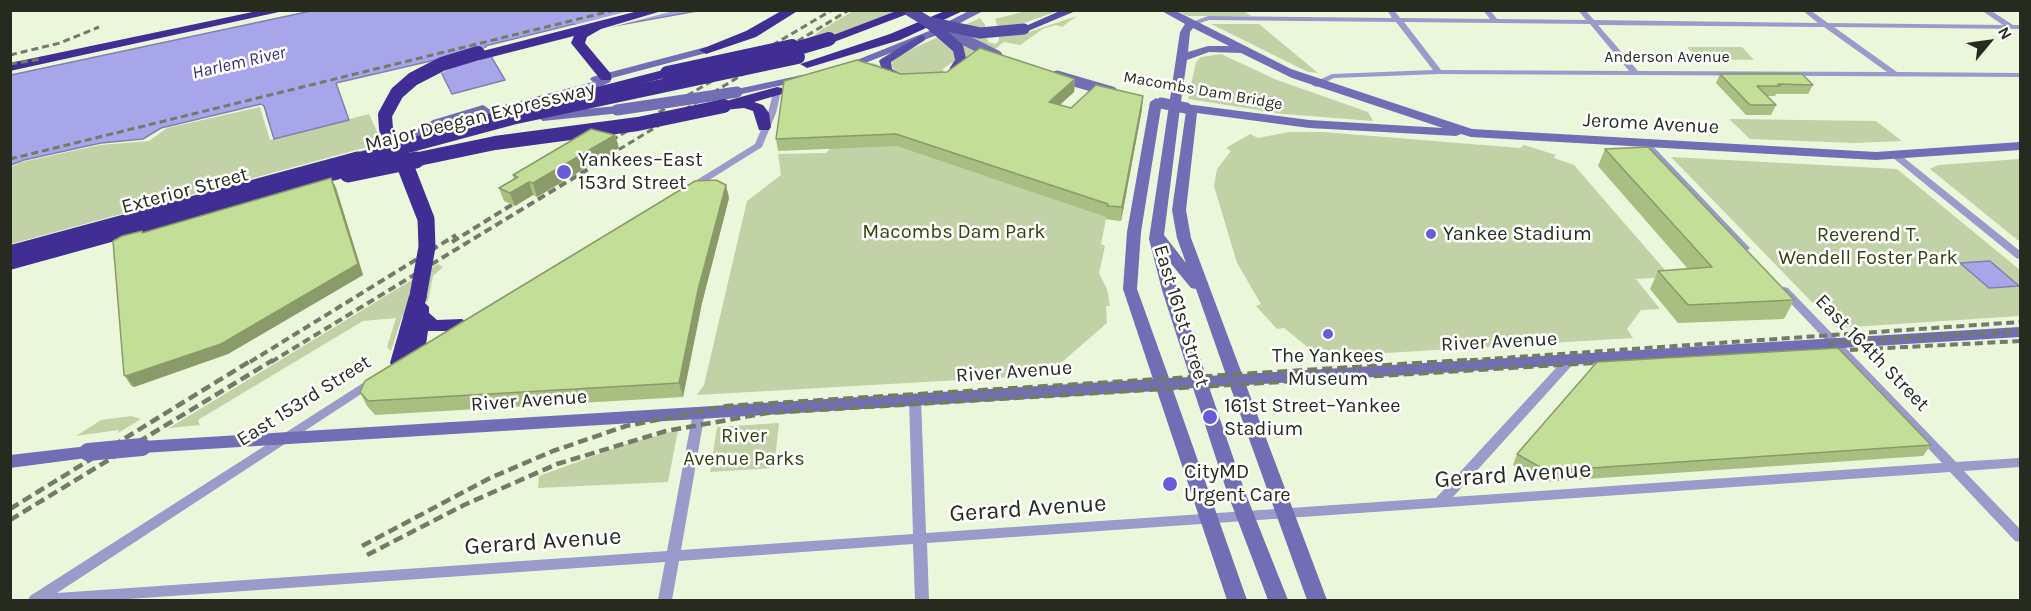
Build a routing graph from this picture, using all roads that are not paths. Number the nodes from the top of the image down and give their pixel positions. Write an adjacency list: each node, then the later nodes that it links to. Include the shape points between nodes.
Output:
1 (252, 10): 33 (highway)
2 (282, 10): 36 (highway)
3 (639, 10): 63 (highway, bridge, via 464,56 413,79 393,98 385,120 391,141)
4 (658, 10): 19 (highway)
5 (793, 10): 29 (highway, via 751,34)
6 (873, 10): 26 (highway, via 865,23)
7 (959, 10): 34 (highway, Major Deegan Expressway, via 895,37)
8 (980, 10): 27 (main road)
9 (1072, 10): 17 (main road, bridge, via 1024,29 980,33)
10 (1164, 10): 22 (main road, Jerome Avenue)
11 (1390, 10): 18 (street)
12 (1486, 10): 20 (street)
13 (1581, 10): 21 (street)
14 (1805, 10): 23 (street)
15 (1984, 10): 24 (street)
16 (911, 11): 17 (main road, bridge); 26 (highway)
17 (932, 16): 34 (highway, Major Deegan Expressway); 35 (main road, bridge); 44 (main road, bridge, via 960,51 961,61 955,70)
18 (1398, 20): 20 (street); 22 (street, via 1208,18); 40 (street)
19 (619, 21): 43 (highway, via 581,35 578,41); 63 (highway, bridge, via 468,59 416,84 399,101 394,114)
20 (1496, 22): 21 (street)
21 (1594, 23): 23 (street); 37 (street)
22 (1191, 24): 30 (main road, Jerome Avenue); 32 (main road, East 161st Street, via 1185,32)
23 (1826, 25): 24 (street); 41 (street)
24 (2017, 27): 25 (street)
25 (2020, 32)
26 (846, 34): 28 (highway)
27 (921, 38): 31 (main road); 46 (main road, via 884,63 886,71)
28 (829, 39): 52 (highway, bridge, via 599,93); 54 (highway, bridge, via 507,115 487,118)
29 (706, 50): 43 (main road, Exterior Street)
30 (1244, 50): 32 (main road, via 1208,49); 47 (main road, Jerome Avenue)
31 (882, 53): 38 (main road); 50 (main road)
32 (1181, 58): 67 (main road, East 161st Street)
33 (10, 60)
34 (803, 61): 52 (highway, Major Deegan Expressway, bridge); 64 (highway, Major Deegan Expressway, bridge, via 560,116)
35 (1011, 61)
36 (10, 67)
37 (1634, 71): 40 (street, Anderson Avenue); 41 (street, Anderson Avenue)
38 (834, 72)
39 (1043, 72): 49 (main road, Macombs Dam Bridge, bridge)
40 (1440, 72): 47 (street, Anderson Avenue, via 1338,76)
41 (1896, 74): 42 (street, Anderson Avenue)
42 (2020, 75)
43 (606, 77): 54 (main road, Exterior Street, via 598,84)
44 (942, 77)
45 (813, 79): 48 (main road)
46 (914, 81)
47 (1319, 83): 56 (main road, Jerome Avenue, via 1376,106); 57 (main road, Jerome Avenue)
48 (777, 91): 50 (highway); 55 (street)
49 (1125, 95)
50 (741, 99): 55 (highway, via 761,110); 60 (main road, bridge, via 533,118); 64 (highway, bridge, via 625,126 495,143)
51 (1154, 101): 53 (main road, Macombs Dam Bridge, bridge); 73 (main road, East 161st Street)
52 (572, 104): 68 (highway, Major Deegan Expressway, bridge)
53 (1189, 109): 56 (main road, Macombs Dam Bridge, via 1291,123); 66 (main road, East 161st Street)
54 (474, 114): 60 (main road, Exterior Street, via 470,123 454,132); 62 (main road, Exterior Street, via 430,126)
55 (764, 127): 65 (street, via 754,149)
56 (1397, 130): 57 (main road, Macombs Dam Bridge)
57 (1471, 133): 58 (main road, Jerome Avenue)
58 (1646, 144): 61 (main road, Jerome Avenue); 70 (street)
59 (2020, 146): 61 (main road, Jerome Avenue)
60 (392, 155): 62 (main road, Exterior Street)
61 (1895, 155): 71 (street)
62 (370, 161): 72 (main road, Exterior Street)
63 (407, 166): 78 (highway, bridge, via 422,202 427,228)
64 (335, 176): 74 (highway, Major Deegan Expressway)
65 (679, 195)
66 (1179, 210): 69 (main road); 77 (main road, East 161st Street, via 1184,238)
67 (1155, 233): 69 (main road); 73 (main road); 75 (main road, East 161st Street)
68 (10, 254)
69 (1172, 255): 75 (main road); 77 (main road)
70 (1751, 255)
71 (2020, 256)
72 (10, 259)
73 (1130, 263): 87 (main road, East 161st Street, via 1130,289)
74 (10, 265)
75 (1166, 278): 86 (main road, East 161st Street)
76 (1775, 280): 81 (street, East 164th Street)
77 (1205, 299): 85 (main road, East 161st Street)
78 (415, 321): 79 (highway, via 433,326); 82 (highway); 84 (highway)
79 (467, 323): 82 (street, East 153rd Street)
80 (2020, 332): 81 (main road, River Avenue)
81 (1834, 342): 83 (main road, River Avenue); 93 (street, East 164th Street)
82 (417, 353): 84 (street, East 153rd Street)
83 (1571, 359): 85 (main road, River Avenue); 94 (street)
84 (400, 363): 90 (street, East 153rd Street)
85 (1235, 379): 86 (main road, River Avenue); 95 (main road, East 161st Street)
86 (1201, 381): 87 (main road, River Avenue); 96 (main road, East 161st Street)
87 (1162, 384): 88 (main road, River Avenue); 97 (main road, East 161st Street)
88 (915, 399): 89 (main road, River Avenue); 99 (street)
89 (699, 412): 90 (main road, River Avenue); 100 (street)
90 (284, 436): 91 (main road, River Avenue, bridge); 101 (street, East 153rd Street)
91 (10, 462)
92 (2020, 462): 93 (street, Gerard Avenue)
93 (1953, 467): 94 (street, Gerard Avenue); 98 (street, East 164th Street)
94 (1440, 502): 95 (street, Gerard Avenue)
95 (1285, 513): 96 (street, Gerard Avenue); 106 (main road, East 161st Street)
96 (1245, 515): 97 (street, Gerard Avenue); 105 (main road, East 161st Street)
97 (1208, 518): 99 (street, Gerard Avenue); 104 (main road, East 161st Street)
98 (2020, 537)
99 (921, 539): 100 (street, Gerard Avenue); 103 (street)
100 (673, 556): 101 (street, Gerard Avenue); 102 (street)
101 (36, 600)
102 (665, 600)
103 (922, 600)
104 (1237, 600)
105 (1278, 600)
106 (1317, 600)

